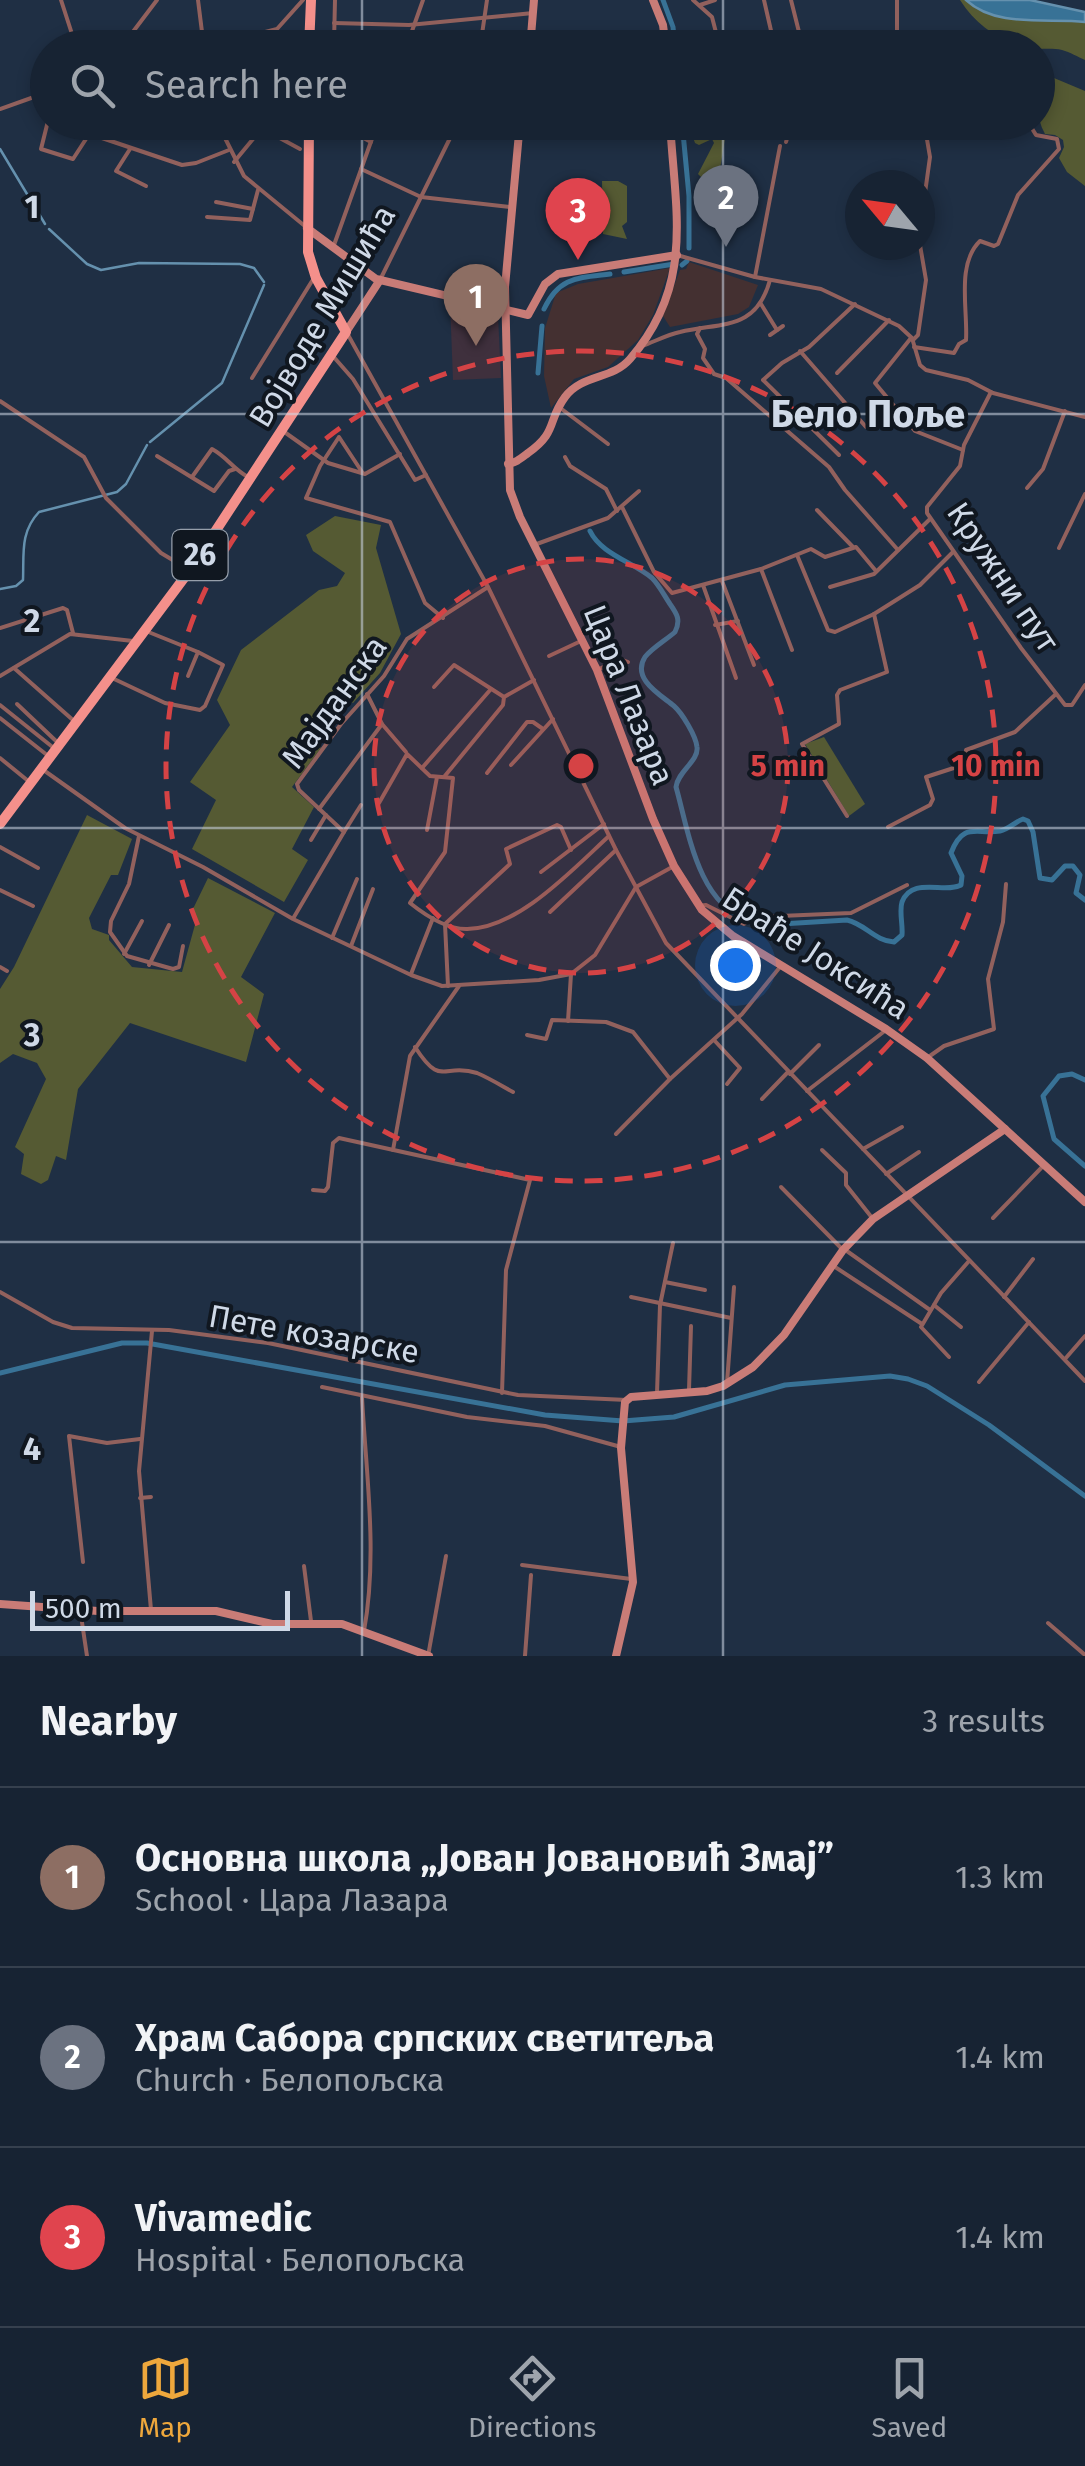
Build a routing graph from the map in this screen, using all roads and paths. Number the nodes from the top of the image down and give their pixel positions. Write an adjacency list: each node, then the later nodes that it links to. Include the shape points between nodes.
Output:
1 (61, 0): 21 (street)
2 (157, 0): 22 (street)
3 (198, 0): 23 (street)
4 (303, 0): 24 (street)
5 (310, 0): 25 (main road)
6 (335, 0): 19 (street)
7 (423, 0): 20 (street)
8 (487, 0): 18 (street)
9 (534, 0): 17 (street)
10 (653, 0): 30 (street)
11 (694, 0): 16 (street)
12 (714, 0): 16 (street)
13 (764, 0): 32 (street)
14 (791, 0): 33 (street)
15 (897, 0): 34 (street)
16 (700, 6): 31 (street)
17 (533, 13): 18 (street); 29 (street)
18 (487, 16): 20 (street); 28 (street)
19 (334, 22): 20 (street); 26 (street)
20 (414, 24): 27 (street)
21 (71, 30)
22 (134, 30)
23 (202, 30)
24 (273, 30)
25 (309, 30)
26 (334, 30)
27 (412, 30)
28 (484, 30)
29 (531, 30)
30 (662, 30)
31 (718, 30)
32 (771, 30)
33 (798, 30)
34 (898, 30)
35 (30, 98): 36 (street)
36 (0, 109)
37 (1055, 138): 84 (street, via 1056,153 1018,195 998,244 980,240 974,247 967,270 966,342 954,353)
38 (44, 140): 39 (street, via 42,150 73,158)
39 (86, 140)
40 (106, 140): 52 (street)
41 (225, 140): 54 (street)
42 (253, 140): 55 (street)
43 (282, 140): 53 (street)
44 (308, 140): 65 (main road)
45 (367, 140): 51 (street)
46 (449, 140): 60 (street, Војводе Мишића)
47 (518, 140): 62 (street, Цара Лазара)
48 (671, 140): 67 (street)
49 (785, 140): 69 (street)
50 (927, 140): 57 (street)
51 (371, 142): 56 (street)
52 (130, 149): 54 (street, via 182,165); 58 (street, via 116,171)
53 (300, 149)
54 (229, 150): 55 (street)
55 (234, 162): 59 (street)
56 (361, 169): 60 (street); 66 (street)
57 (928, 170)
58 (146, 186)
59 (258, 190): 63 (street); 65 (street)
60 (421, 197): 62 (street); 71 (street, Војводе Мишића)
61 (216, 202): 63 (street)
62 (512, 207): 75 (street, Цара Лазара)
63 (253, 209): 64 (street, via 249,220)
64 (207, 217)
65 (306, 227): 66 (street); 70 (main road)
66 (334, 247): 71 (street)
67 (678, 255): 69 (street); 75 (street, via 558,274 530,314); 83 (street, via 669,294)
68 (923, 260): 82 (street, via 926,280)
69 (755, 277): 72 (street)
70 (316, 278): 80 (main road); 88 (street)
71 (380, 280): 75 (street); 80 (street, Војводе Мишића)
72 (770, 280): 73 (street); 74 (street, via 809,285)
73 (760, 304): 78 (street, via 740,320); 79 (street)
74 (855, 304): 76 (street); 85 (street)
75 (504, 309): 103 (street, Цара Лазара)
76 (888, 320): 82 (street); 87 (street)
77 (783, 326): 79 (street)
78 (700, 328): 83 (street); 118 (street, via 703,358 714,374 828,466)
79 (777, 330): 81 (street)
80 (346, 332): 86 (main road, Војводе Мишића / 26); 106 (street)
81 (770, 335)
82 (912, 339): 84 (street); 97 (street, via 875,383 915,432)
83 (639, 346): 91 (street, via 616,370 578,384)
84 (914, 347): 89 (street, via 926,370)
85 (800, 350): 94 (street); 99 (street, via 762,380)
86 (332, 356): 95 (main road, Војводе Мишића / 26); 98 (street)
87 (837, 373)
88 (252, 378)
89 (990, 392): 92 (street); 97 (street, Кружни пут)
90 (0, 401): 121 (street, via 84,457 105,495 161,554)
91 (559, 408): 96 (street); 103 (street, via 548,436)
92 (1065, 411): 93 (street); 109 (street, via 1042,469)
93 (1085, 417)
94 (866, 427)
95 (283, 432): 102 (street); 108 (main road, Војводе Мишића / 26)
96 (608, 444)
97 (963, 450): 114 (street, Кружни пут, via 960,466 927,507)
98 (400, 454): 105 (street); 106 (street, via 415,480)
99 (839, 454)
100 (157, 456): 107 (street)
101 (566, 457): 112 (street)
102 (324, 460): 105 (street); 105 (street, via 340,437); 129 (street, via 307,500 392,524 427,607)
103 (508, 461): 115 (street, Цара Лазара, via 512,497)
104 (235, 470): 107 (street, via 214,491); 107 (street, Војводе Мишића, via 212,448); 108 (street, Војводе Мишића)
105 (362, 472)
106 (426, 474): 126 (street)
107 (192, 477)
108 (252, 480): 121 (main road, Војводе Мишића / 26)
109 (1027, 488)
110 (639, 490): 112 (street)
111 (1085, 494): 117 (street)
112 (620, 509): 115 (street); 125 (street, via 668,591)
113 (817, 510): 116 (street)
114 (930, 520): 118 (street); 119 (street, Кружни пут)
115 (534, 544): 135 (street, Цара Лазара)
116 (852, 547): 120 (street, via 828,557 814,549); 123 (street)
117 (1059, 548)
118 (898, 550): 123 (street)
119 (953, 552): 128 (street, via 920,585); 153 (street, Кружни пут)
120 (798, 556): 122 (street); 128 (street, via 830,632)
121 (190, 570): 133 (main road, Војводе Мишића / 26)
122 (761, 570): 124 (street); 137 (street)
123 (876, 572): 127 (street)
124 (722, 581): 125 (street); 130 (street)
125 (704, 584): 131 (street)
126 (488, 587): 129 (street, Мајданска); 148 (street)
127 (830, 587)
128 (874, 614): 176 (street, via 887,672 840,690 839,724 802,744)
129 (443, 618): 152 (street, Мајданска, via 407,639)
130 (738, 621): 131 (street); 141 (street)
131 (715, 624): 147 (street)
132 (0, 628): 134 (street, via 63,608)
133 (146, 631): 136 (main road, Војводе Мишића / 26); 138 (street)
134 (73, 633): 136 (street); 142 (street)
135 (582, 641): 139 (street); 143 (street, Цара Лазара)
136 (136, 643): 146 (main road, Војводе Мишића / 26)
137 (792, 650)
138 (198, 652): 145 (street); 146 (street, via 223,665 202,710 165,704)
139 (550, 656)
140 (628, 662): 143 (street)
141 (754, 665)
142 (14, 668): 144 (street); 159 (street)
143 (597, 670): 188 (street, Цара Лазара)
144 (0, 676)
145 (188, 676)
146 (110, 678): 159 (main road, 26)
147 (736, 678)
148 (534, 680): 154 (street); 158 (street)
149 (1085, 685): 153 (street, Кружни пут, via 1070,706)
150 (434, 687): 151 (street, via 454,665)
151 (491, 688): 154 (street); 166 (street)
152 (368, 694): 160 (street); 173 (street, Мајданска, via 297,784)
153 (1056, 694): 179 (street, via 1015,732 966,750 966,764 926,777 930,806)
154 (504, 697): 169 (street)
155 (17, 704): 162 (street)
156 (0, 705): 162 (street)
157 (0, 718): 162 (street)
158 (553, 719): 161 (street); 178 (street)
159 (76, 723): 162 (main road, 26)
160 (382, 724): 163 (street); 173 (street)
161 (542, 729): 165 (street); 168 (street, via 527,722)
162 (55, 751): 167 (main road, 26)
163 (408, 754): 166 (street); 171 (street)
164 (0, 758): 170 (street)
165 (511, 766)
166 (422, 768): 169 (street)
167 (42, 769): 170 (main road, 26); 182 (street)
168 (487, 772)
169 (441, 777): 180 (street); 200 (street, via 454,779 445,850 410,903)
170 (31, 784): 174 (main road, 26)
171 (379, 804)
172 (361, 805): 181 (street)
173 (319, 809): 175 (street, Мајданска)
174 (4, 810): 177 (main road, 26)
175 (326, 815): 181 (street, Мајданска); 184 (street, Мајданска)
176 (847, 816)
177 (0, 824)
178 (604, 824): 183 (street); 186 (street)
179 (888, 827)
180 (426, 830)
181 (344, 832): 201 (street)
182 (139, 836): 201 (street); 208 (street, via 110,928)
183 (610, 836): 187 (street); 203 (street, via 504,921 468,930)
184 (310, 840)
185 (0, 847): 189 (street)
186 (572, 850): 190 (street); 203 (street, via 557,825 507,848 510,864)
187 (616, 850): 194 (street); 199 (street)
188 (674, 866): 194 (street); 198 (street, Цара Лазара)
189 (38, 868)
190 (541, 872)
191 (357, 880): 205 (street)
192 (907, 884): 198 (street, via 846,914 754,917 744,924)
193 (1006, 884): 224 (street, via 988,980 995,1028)
194 (636, 887): 214 (street, via 596,955); 217 (street, via 666,943)
195 (373, 889): 207 (street)
196 (0, 890): 197 (street)
197 (33, 906)
198 (698, 906): 210 (street, Браће Јоксића)
199 (550, 912)
200 (432, 918): 203 (street); 213 (street)
201 (293, 919): 205 (street)
202 (142, 921): 208 (street)
203 (445, 924): 215 (street)
204 (170, 925): 209 (street)
205 (332, 938): 207 (street)
206 (183, 946): 209 (street, via 176,969)
207 (351, 946): 213 (street)
208 (124, 954): 209 (street)
209 (149, 964)
210 (782, 965): 217 (street); 219 (street, Браће Јоксића)
211 (0, 968): 212 (street)
212 (7, 970)
213 (411, 974): 215 (street)
214 (571, 974): 216 (street); 218 (street)
215 (448, 986): 216 (street)
216 (459, 986): 223 (street)
217 (737, 1019): 221 (street); 225 (street)
218 (568, 1021): 220 (street, via 551,1021 546,1040); 226 (street, via 610,1023 636,1033)
219 (886, 1029): 224 (street, Браће Јоксића); 228 (street)
220 (527, 1035)
221 (714, 1040): 226 (street); 227 (street, via 740,1069)
222 (819, 1045): 225 (street)
223 (415, 1047): 229 (street, via 436,1072 475,1072); 234 (street)
224 (926, 1058): 232 (street, Браће Јоксића)
225 (789, 1073): 228 (street); 230 (street)
226 (670, 1079): 233 (street)
227 (727, 1084)
228 (807, 1091): 236 (street)
229 (513, 1092)
230 (762, 1099)
231 (902, 1127): 236 (street)
232 (1004, 1129): 238 (street, Браће Јоксића); 242 (street)
233 (616, 1134)
234 (393, 1150): 241 (street, via 337,1138 328,1187); 272 (street, via 530,1180 506,1270)
235 (822, 1150): 245 (street, via 846,1174 846,1185)
236 (862, 1150): 239 (street)
237 (919, 1152): 239 (street)
238 (1044, 1166): 243 (street, Браће Јоксића); 244 (street)
239 (886, 1174): 242 (street)
240 (781, 1187): 247 (street)
241 (312, 1190)
242 (907, 1197): 245 (street); 249 (street)
243 (1085, 1202)
244 (993, 1218)
245 (873, 1219): 247 (street)
246 (673, 1244): 251 (street)
247 (844, 1250): 250 (street); 258 (street)
248 (1033, 1259): 256 (street)
249 (969, 1261): 256 (street); 258 (street)
250 (832, 1265): 261 (street); 270 (street, via 769,1354)
251 (664, 1282): 253 (street); 257 (street)
252 (734, 1288): 259 (street)
253 (705, 1290)
254 (0, 1292): 264 (street, Пете козарске, via 68,1328)
255 (631, 1297): 257 (street)
256 (1004, 1297): 260 (street)
257 (660, 1303): 259 (street); 275 (street)
258 (932, 1308): 261 (street); 263 (street)
259 (731, 1318): 270 (street)
260 (1028, 1322): 267 (street); 269 (street)
261 (922, 1324): 266 (street)
262 (691, 1326): 273 (street)
263 (961, 1327)
264 (152, 1331): 272 (street, Пете козарске, via 268,1343); 277 (street)
265 (1085, 1336): 267 (street)
266 (949, 1357)
267 (1064, 1360): 268 (street)
268 (1085, 1381)
269 (979, 1382)
270 (727, 1384): 273 (street)
271 (322, 1387): 274 (street)
272 (502, 1393): 276 (street, Пете козарске)
273 (689, 1395): 275 (street)
274 (362, 1396): 278 (street, via 544,1426); 292 (street, via 371,1566)
275 (657, 1398): 276 (street)
276 (627, 1400): 278 (street)
277 (140, 1439): 280 (street); 282 (street, via 69,1436)
278 (622, 1448): 286 (street)
279 (152, 1497): 280 (street)
280 (140, 1498): 289 (street)
281 (446, 1556): 296 (street)
282 (83, 1562)
283 (522, 1565): 286 (street)
284 (304, 1566): 291 (street)
285 (531, 1575): 297 (street)
286 (633, 1579): 298 (street)
287 (0, 1604): 288 (street)
288 (80, 1610): 289 (street); 295 (street)
289 (151, 1610): 291 (street, via 216,1611)
290 (1048, 1622): 294 (street)
291 (312, 1626): 292 (street)
292 (364, 1631): 293 (street)
293 (405, 1652): 296 (street)
294 (1085, 1655)
295 (87, 1656)
296 (428, 1656)
297 (525, 1656)
298 (616, 1656)

